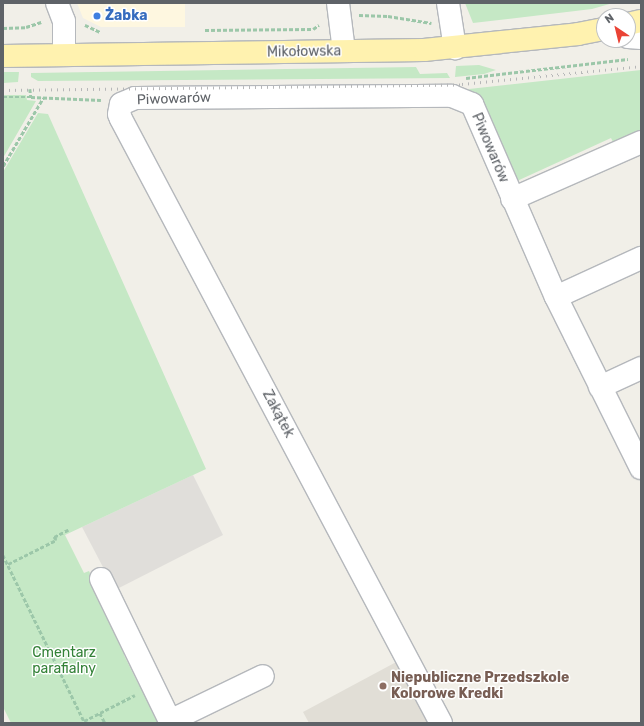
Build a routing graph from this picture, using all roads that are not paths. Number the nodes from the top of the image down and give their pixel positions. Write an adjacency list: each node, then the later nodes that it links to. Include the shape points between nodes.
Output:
1 (339, 6): 8 (street)
2 (60, 12): 9 (street)
3 (450, 12): 7 (street)
4 (596, 31): 5 (main road, Mikołowska)
5 (578, 34): 6 (street); 7 (main road, Mikołowska)
6 (596, 35)
7 (455, 48): 8 (main road, Mikołowska)
8 (344, 51): 9 (main road, Mikołowska)
9 (64, 55): 10 (main road, Mikołowska)
10 (3, 56)
11 (121, 104): 13 (street, Piwowarów, via 135,98 452,96 472,104); 22 (street, Zakątek, via 121,119)
12 (641, 142): 13 (street)
13 (512, 199): 15 (street, Piwowarów)
14 (641, 258): 15 (street)
15 (556, 297): 17 (street, Piwowarów)
16 (641, 368): 17 (street)
17 (600, 387): 18 (street, Piwowarów)
18 (641, 468)
19 (101, 579): 21 (street)
20 (263, 676): 21 (street)
21 (171, 722)
22 (441, 723)

